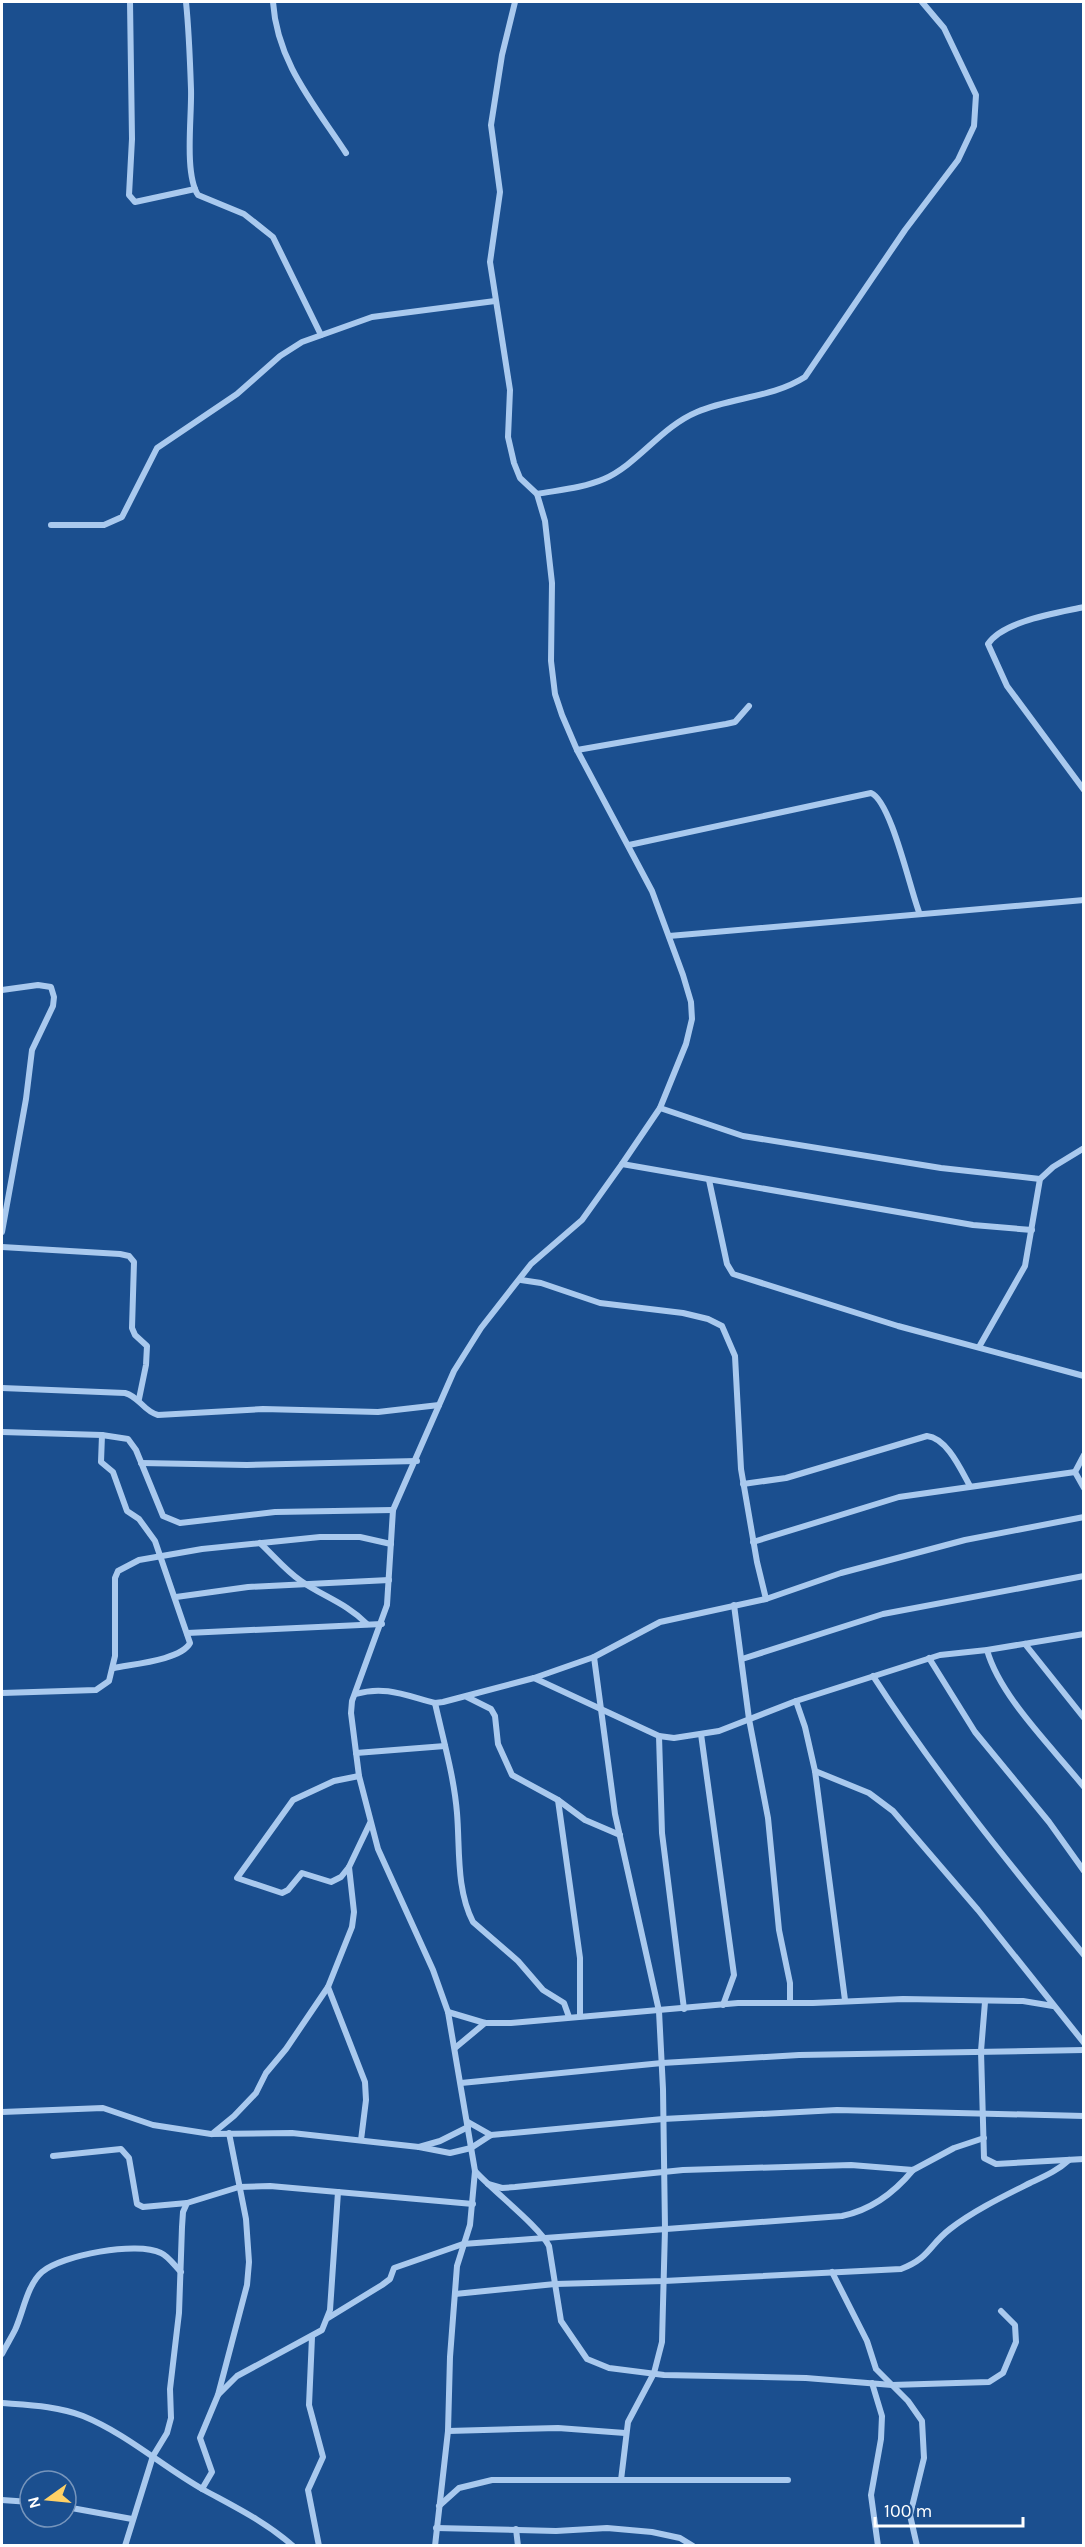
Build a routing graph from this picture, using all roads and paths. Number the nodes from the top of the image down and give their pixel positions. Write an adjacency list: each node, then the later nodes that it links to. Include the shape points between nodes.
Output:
1 (130, 2): 7 (street, via 129,195 135,202)
2 (186, 2): 7 (street)
3 (273, 2): 6 (street, via 282,52 295,80)
4 (515, 2): 8 (street, via 491,125 500,192 490,262)
5 (922, 2): 10 (street, via 944,28 976,95 974,126 958,160 805,377 780,389 694,413 604,478)
6 (346, 153)
7 (195, 189): 9 (street, via 198,195 244,214 273,237)
8 (495, 302): 9 (street, via 372,316); 10 (street, via 510,390 508,437 520,478)
9 (321, 335): 11 (street, via 280,356 237,394 157,448 122,517 113,524)
10 (537, 494): 14 (street, via 550,550 555,694)
11 (51, 525)
12 (1083, 607): 15 (street, via 1003,630 988,644 1006,686)
13 (749, 706): 14 (street, via 735,722)
14 (577, 750): 16 (street)
15 (1083, 790)
16 (629, 845): 18 (street, via 871,793 882,800 890,818); 19 (street)
17 (1083, 900): 18 (street)
18 (919, 912): 19 (street)
19 (669, 936): 21 (street, via 693,1011 686,1044)
20 (2, 990): 27 (street, via 38,985 51,987 54,997 32,1050)
21 (660, 1108): 23 (street); 24 (street, via 743,1136 941,1168)
22 (1083, 1148): 24 (street)
23 (622, 1164): 25 (street); 29 (street, via 582,1220 540,1254)
24 (1040, 1179): 26 (street)
25 (709, 1180): 26 (street, via 973,1225); 30 (street, via 727,1264 733,1274)
26 (1032, 1230): 30 (street, via 1025,1266)
27 (2, 1232)
28 (2, 1247): 33 (street, via 129,1256 134,1262 132,1328 147,1346)
29 (521, 1280): 34 (street, via 466,1350); 41 (street, via 600,1303 683,1313 722,1326 735,1356)
30 (979, 1347): 31 (street)
31 (1083, 1376)
32 (2, 1388): 33 (street, via 125,1393)
33 (139, 1400): 34 (street, via 144,1408 158,1415 263,1409 378,1412)
34 (439, 1405): 38 (street)
35 (2, 1432): 36 (street)
36 (102, 1435): 39 (street, via 128,1439); 49 (street, via 101,1462 113,1472 127,1510 149,1530)
37 (1083, 1455): 40 (street)
38 (417, 1461): 39 (street); 44 (street)
39 (141, 1463): 44 (street, via 163,1516 180,1523 275,1512)
40 (1075, 1472): 42 (street); 43 (street)
41 (743, 1484): 42 (street, via 786,1478 927,1436 937,1439); 46 (street)
42 (970, 1486): 46 (street, via 899,1497)
43 (1083, 1488)
44 (393, 1510): 48 (street)
45 (1083, 1517): 54 (street, via 965,1540 841,1573)
46 (753, 1542): 54 (street)
47 (260, 1543): 48 (street, via 360,1537); 49 (street); 52 (street)
48 (391, 1544): 51 (street)
49 (160, 1555): 53 (street); 65 (street, via 126,1565 115,1578)
50 (1083, 1576): 64 (street, via 883,1614)
51 (389, 1580): 52 (street); 57 (street)
52 (305, 1584): 53 (street); 56 (street, via 340,1601)
53 (176, 1597): 58 (street)
54 (766, 1599): 55 (street)
55 (734, 1605): 62 (street, via 660,1622); 64 (street)
56 (367, 1624): 57 (street); 58 (street)
57 (382, 1624): 69 (street)
58 (188, 1633): 65 (street, via 190,1643 186,1650)
59 (1083, 1634): 60 (street)
60 (1024, 1644): 61 (street); 74 (street)
61 (987, 1650): 63 (street); 82 (street, via 993,1669 1011,1697)
62 (594, 1657): 67 (street); 73 (street)
63 (929, 1658): 66 (street); 87 (street, via 975,1732 1049,1822)
64 (742, 1659): 75 (street)
65 (114, 1668): 68 (street, via 109,1681 96,1690)
66 (873, 1676): 71 (street); 88 (street, via 904,1724)
67 (534, 1678): 70 (street); 73 (street)
68 (2, 1693)
69 (356, 1694): 72 (street, via 384,1689); 79 (street, via 351,1713)
70 (466, 1697): 72 (street); 83 (street, via 491,1709 498,1744 512,1775)
71 (796, 1701): 75 (street); 80 (street, via 806,1727)
72 (435, 1703): 78 (street)
73 (600, 1708): 77 (street); 85 (street)
74 (1082, 1715)
75 (749, 1719): 76 (street); 92 (street, via 768,1818)
76 (701, 1734): 77 (street); 93 (street, via 734,1975)
77 (659, 1736): 95 (street, via 662,1833)
78 (445, 1746): 79 (street); 99 (street, via 457,1811 459,1864 468,1914 543,1990 564,2003)
79 (356, 1752): 81 (street)
80 (814, 1771): 90 (street); 94 (street, via 869,1794 893,1811)
81 (359, 1776): 84 (street); 86 (street, via 334,1781 293,1800 237,1878 282,1893 302,1873 331,1882)
82 (1083, 1787)
83 (558, 1800): 85 (street, via 585,1820); 98 (street, via 580,1958)
84 (370, 1822): 86 (street); 97 (street)
85 (620, 1835): 96 (street)
86 (349, 1867): 89 (street, via 352,1927)
87 (1083, 1871)
88 (1083, 1955)
89 (328, 1987): 113 (street, via 255,2093); 116 (street, via 365,2082)
90 (845, 2000): 91 (street); 92 (street)
91 (985, 2002): 94 (street, via 1023,2001); 103 (street)
92 (790, 2003): 93 (street)
93 (723, 2005): 95 (street)
94 (1053, 2006): 101 (street)
95 (684, 2009): 96 (street)
96 (659, 2011): 98 (street); 105 (street)
97 (448, 2012): 100 (street); 102 (street)
98 (580, 2016): 99 (street)
99 (569, 2017): 100 (street)
100 (485, 2023): 102 (street)
101 (1083, 2043)
102 (455, 2048): 106 (street)
103 (981, 2050): 104 (street); 105 (street); 108 (street)
104 (1083, 2050)
105 (662, 2063): 106 (street); 110 (street)
106 (461, 2083): 111 (street)
107 (2, 2112): 113 (street, via 104,2108 153,2125)
108 (985, 2114): 109 (street); 110 (street, via 837,2110); 115 (street)
109 (1083, 2116)
110 (663, 2119): 114 (street); 124 (street)
111 (468, 2124): 114 (street); 117 (street, via 440,2141); 118 (street)
112 (230, 2133): 113 (street); 116 (street, via 292,2133); 126 (street)
113 (212, 2134)
114 (491, 2135): 118 (street)
115 (984, 2138): 121 (street, via 984,2158 989,2162); 122 (street, via 954,2148)
116 (361, 2140): 117 (street)
117 (419, 2147): 118 (street, via 450,2154)
118 (471, 2148): 123 (street)
119 (53, 2156): 128 (street, via 121,2148 129,2158 136,2204)
120 (1083, 2159): 121 (street)
121 (1069, 2160): 134 (street, via 1052,2174 952,2228 915,2264 901,2269)
122 (913, 2170): 124 (street, via 851,2165); 130 (street, via 893,2192 860,2212)
123 (475, 2171): 125 (street); 129 (street)
124 (664, 2171): 125 (street, via 515,2187 495,2187); 130 (street)
125 (485, 2182): 131 (street)
126 (239, 2187): 127 (street); 128 (street); 145 (street, via 246,2218 247,2285)
127 (338, 2192): 129 (street); 139 (street)
128 (187, 2203): 133 (street, via 183,2212)
129 (473, 2204): 132 (street)
130 (665, 2229): 131 (street); 135 (street)
131 (545, 2236): 132 (street); 136 (street)
132 (463, 2244): 137 (street); 139 (street, via 394,2268 390,2279)
133 (181, 2272): 141 (street, via 162,2253 126,2247 58,2264 42,2272 33,2284); 149 (street, via 171,2418)
134 (832, 2272): 135 (street); 144 (street, via 867,2341 876,2369)
135 (664, 2281): 136 (street); 142 (street, via 662,2342)
136 (555, 2284): 137 (street); 142 (street, via 561,2321 587,2359 609,2368)
137 (455, 2294): 147 (street)
138 (1001, 2311): 144 (street, via 1015,2325 1017,2335 999,2378 989,2382)
139 (328, 2318): 140 (street, via 322,2330)
140 (312, 2337): 145 (street, via 237,2376); 163 (street, via 309,2405 323,2457 308,2490)
141 (2, 2354)
142 (654, 2373): 143 (street); 148 (street)
143 (872, 2383): 144 (street); 168 (street, via 882,2422 871,2495)
144 (892, 2385): 169 (street, via 918,2413 924,2430 922,2472 910,2515)
145 (218, 2395): 152 (street, via 200,2438 212,2472)
146 (2, 2403): 149 (street, via 82,2416)
147 (448, 2432): 148 (street, via 558,2428); 155 (street)
148 (625, 2433): 150 (street)
149 (153, 2456): 152 (street); 157 (street)
150 (621, 2480): 151 (street); 155 (street, via 492,2480 459,2488)
151 (788, 2480)
152 (202, 2489): 162 (street, via 262,2522)
153 (2, 2500): 154 (street)
154 (18, 2501)
155 (438, 2506): 158 (street)
156 (78, 2509): 157 (street)
157 (132, 2519): 161 (street)
158 (436, 2528): 159 (street); 160 (street)
159 (516, 2529): 166 (street); 167 (street, via 652,2532 680,2538)
160 (435, 2537): 164 (street); 165 (street)
161 (125, 2546)
162 (293, 2546)
163 (319, 2546)
164 (428, 2546)
165 (435, 2546)
166 (518, 2546)
167 (693, 2546)
168 (878, 2546)
169 (917, 2546)

